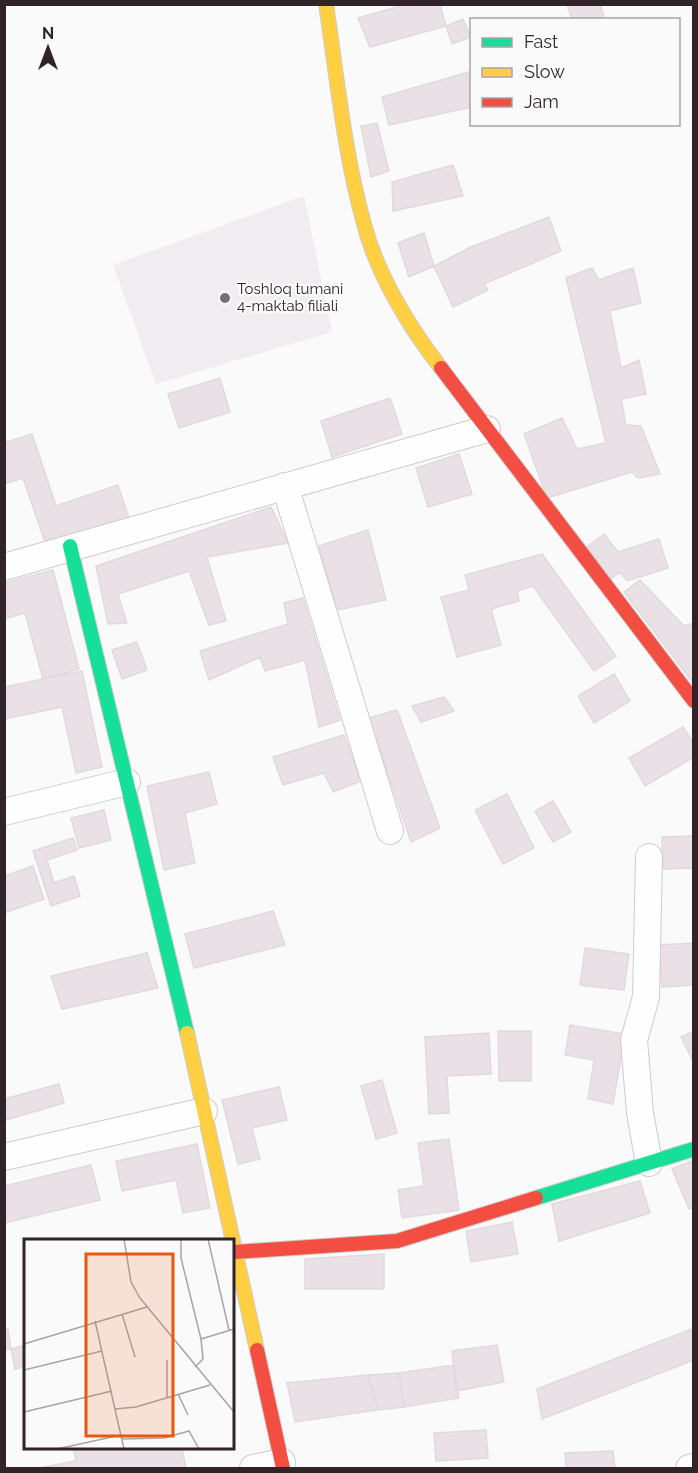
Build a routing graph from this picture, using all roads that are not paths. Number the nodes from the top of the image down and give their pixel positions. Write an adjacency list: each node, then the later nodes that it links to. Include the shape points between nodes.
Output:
1 (326, 4): 2 (street, via 348,153 364,226 387,280 430,354)
2 (487, 429): 3 (street); 6 (street)
3 (285, 486): 4 (street); 9 (street)
4 (70, 546): 5 (street); 7 (street)
5 (4, 567)
6 (693, 701)
7 (127, 782): 8 (street); 11 (street)
8 (4, 812)
9 (390, 831)
10 (649, 857): 14 (street, via 646,997 634,1040)
11 (204, 1111): 13 (street); 15 (street)
12 (693, 1149): 14 (street)
13 (4, 1157)
14 (649, 1163): 17 (street, via 397,1240)
15 (232, 1239)
16 (234, 1247): 17 (street)
17 (235, 1252): 18 (street)
18 (283, 1465): 20 (street)
19 (693, 1467): 21 (street)
20 (253, 1468)
21 (689, 1468)

